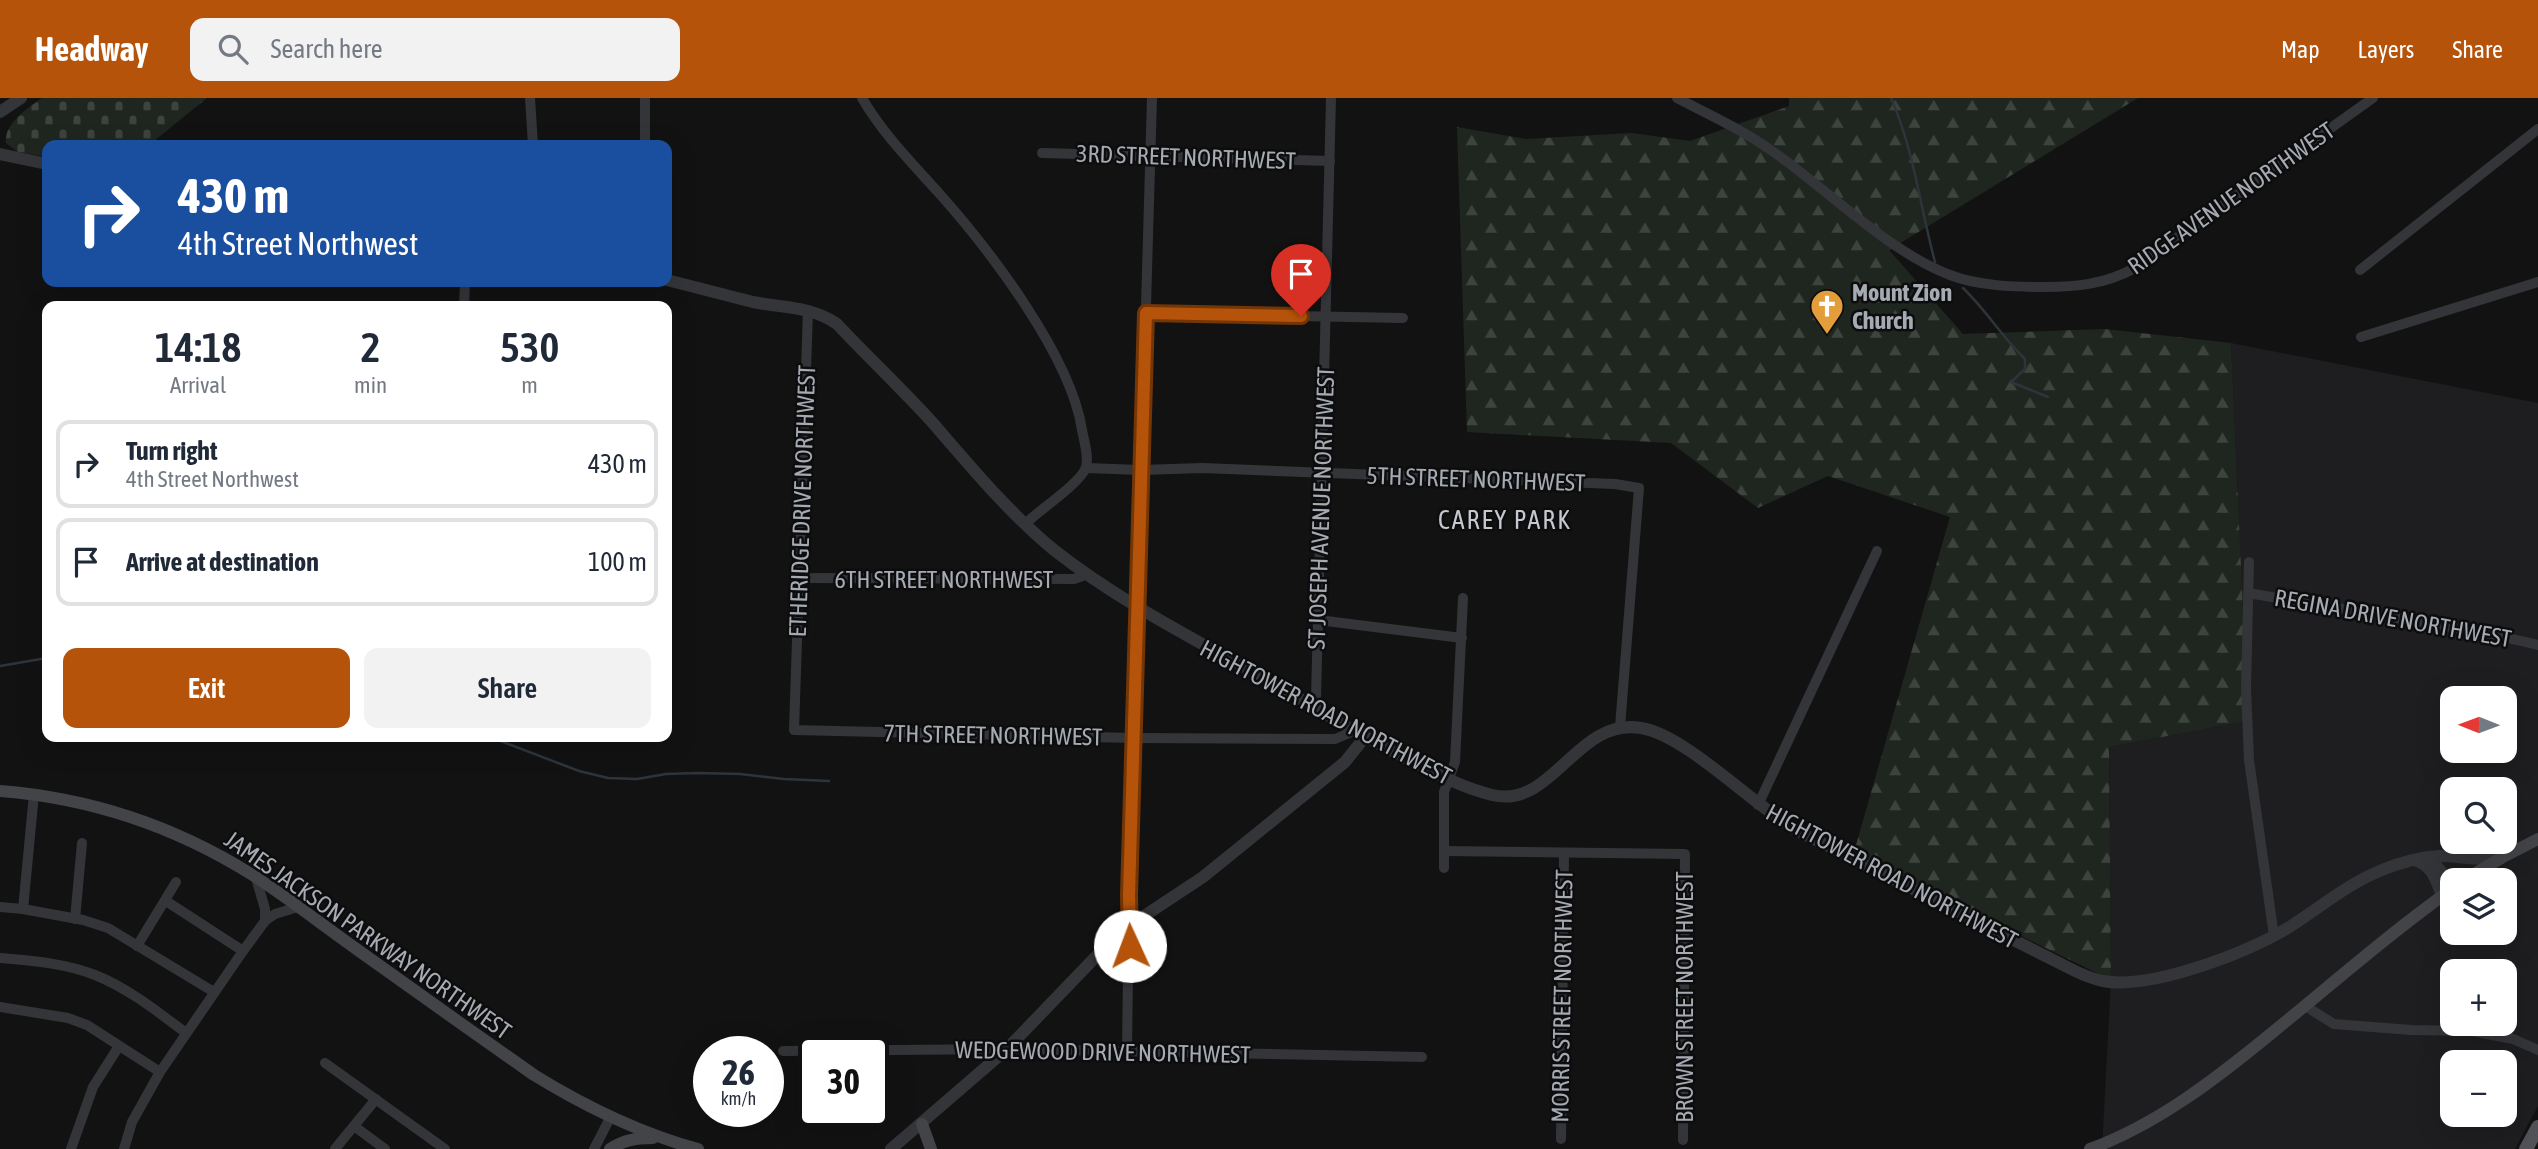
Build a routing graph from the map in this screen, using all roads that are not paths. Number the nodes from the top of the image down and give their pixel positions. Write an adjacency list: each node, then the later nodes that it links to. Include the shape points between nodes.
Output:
1 (22, 98): 9 (street)
2 (530, 98): 11 (street)
3 (645, 98): 12 (street)
4 (862, 98): 26 (street, via 899,151 990,256 1045,338 1073,394)
5 (1152, 98): 15 (street)
6 (1331, 98): 16 (street, ST JOSEPH AVENUE NORTHWEST)
7 (1677, 98): 8 (street, RIDGE AVENUE NORTHWEST, via 1771,150 1892,244 1932,268 1968,281 2066,287 2104,282 2133,269)
8 (2373, 98)
9 (0, 113)
10 (2538, 129): 18 (street)
11 (533, 140)
12 (645, 140)
13 (1042, 153): 15 (street, 3RD STREET NORTHWEST)
14 (0, 154): 17 (street)
15 (1150, 157): 16 (street, 3RD STREET NORTHWEST); 22 (street)
16 (1330, 161): 23 (street, ST JOSEPH AVENUE NORTHWEST)
17 (42, 163)
18 (2360, 270)
19 (672, 281): 21 (street, HIGHTOWER ROAD NORTHWEST)
20 (2538, 282): 25 (street)
21 (808, 310): 29 (street, HIGHTOWER ROAD NORTHWEST, via 836,324); 33 (street, ETHERIDGE DRIVE NORTHWEST)
22 (1146, 313): 23 (street); 27 (street)
23 (1326, 316): 24 (street); 28 (street, ST JOSEPH AVENUE NORTHWEST)
24 (1403, 318)
25 (2361, 337)
26 (1086, 468): 27 (street, 5TH STREET NORTHWEST); 29 (street)
27 (1141, 470): 28 (street, 5TH STREET NORTHWEST); 36 (street)
28 (1321, 474): 37 (street, ST JOSEPH AVENUE NORTHWEST); 42 (street, 5TH STREET NORTHWEST, via 1639,488)
29 (1025, 524): 32 (street, HIGHTOWER ROAD NORTHWEST)
30 (1877, 551): 48 (street)
31 (2249, 562): 34 (street)
32 (1088, 574): 33 (street, 6TH STREET NORTHWEST, via 1074,579); 36 (street, HIGHTOWER ROAD NORTHWEST)
33 (799, 578): 40 (street, ETHERIDGE DRIVE NORTHWEST)
34 (2248, 593): 39 (street, REGINA DRIVE NORTHWEST); 68 (street, via 2249,760)
35 (1463, 598): 38 (street)
36 (1137, 607): 41 (street, HIGHTOWER ROAD NORTHWEST); 44 (street)
37 (1318, 620): 38 (street); 41 (street, ST JOSEPH AVENUE NORTHWEST)
38 (1462, 638): 45 (street, via 1455,762)
39 (2538, 645)
40 (795, 693): 44 (street, 7TH STREET NORTHWEST, via 794,730)
41 (1313, 707): 43 (street, HIGHTOWER ROAD NORTHWEST)
42 (1620, 727): 45 (street, HIGHTOWER ROAD NORTHWEST, via 1600,734 1523,794 1496,796); 48 (street, HIGHTOWER ROAD NORTHWEST, via 1642,727 1679,744)
43 (1359, 734): 44 (street, 7TH STREET NORTHWEST, via 1335,739); 45 (street, HIGHTOWER ROAD NORTHWEST); 67 (street, via 1345,762 1203,877)
44 (1134, 738): 67 (street)
45 (1447, 780): 51 (street)
46 (0, 791): 47 (main road, JAMES JACKSON PARKWAY NORTHWEST)
47 (34, 794): 57 (main road, JAMES JACKSON PARKWAY NORTHWEST, via 148,822); 64 (street)
48 (1758, 805): 68 (street, HIGHTOWER ROAD NORTHWEST, via 1798,831 2102,981 2132,982 2173,973)
49 (2538, 839): 53 (main road)
50 (82, 843): 65 (street)
51 (1444, 851): 52 (street); 55 (street)
52 (1564, 853): 90 (street, MORRIS STREET NORTHWEST); 91 (street, BROWN STREET NORTHWEST, via 1685,854)
53 (2502, 857): 54 (street, HIGHTOWER ROAD NORTHWEST); 56 (main road)
54 (2419, 859): 58 (street); 68 (street, HIGHTOWER ROAD NORTHWEST, via 2353,884)
55 (1444, 868)
56 (2484, 868)
57 (256, 878): 63 (main road, JAMES JACKSON PARKWAY NORTHWEST); 66 (street)
58 (2440, 881)
59 (176, 882): 61 (street)
60 (2440, 897): 73 (main road)
61 (166, 901): 69 (street); 70 (street)
62 (0, 907): 64 (street)
63 (298, 907): 66 (street); 85 (main road, JAMES JACKSON PARKWAY NORTHWEST, via 534,1075)
64 (23, 909): 65 (street)
65 (75, 919): 69 (street, via 108,928)
66 (265, 921): 70 (street)
67 (1129, 926): 77 (street); 80 (street)
68 (2274, 936)
69 (137, 946): 72 (street)
70 (243, 951): 72 (street)
71 (0, 958): 75 (street, via 96,975)
72 (214, 992): 75 (street)
73 (2305, 1006): 78 (street, via 2334,1024 2472,1031); 102 (main road, via 2189,1097)
74 (0, 1007): 76 (street, via 68,1018)
75 (186, 1033): 83 (street)
76 (120, 1045): 83 (street); 92 (street, via 93,1087)
77 (1007, 1049): 79 (street, WEDGEWOOD DRIVE NORTHWEST); 80 (street, WEDGEWOOD DRIVE NORTHWEST); 86 (street)
78 (2538, 1050)
79 (784, 1051)
80 (1127, 1051): 81 (street, WEDGEWOOD DRIVE NORTHWEST)
81 (1422, 1057)
82 (325, 1063): 84 (street)
83 (160, 1072): 93 (street, via 132,1122)
84 (376, 1099): 87 (street); 96 (street)
85 (610, 1118): 89 (main road, JAMES JACKSON PARKWAY NORTHWEST); 97 (street)
86 (922, 1124): 100 (street); 101 (main road)
87 (354, 1126): 94 (street); 95 (street)
88 (2538, 1126): 103 (main road)
89 (663, 1139): 98 (main road, via 631,1139); 99 (main road, JAMES JACKSON PARKWAY NORTHWEST)
90 (1560, 1139)
91 (1683, 1140)
92 (71, 1149)
93 (124, 1149)
94 (335, 1149)
95 (385, 1149)
96 (445, 1149)
97 (594, 1149)
98 (610, 1149)
99 (698, 1149)
100 (891, 1149)
101 (931, 1149)
102 (2090, 1149)
103 (2526, 1149)

